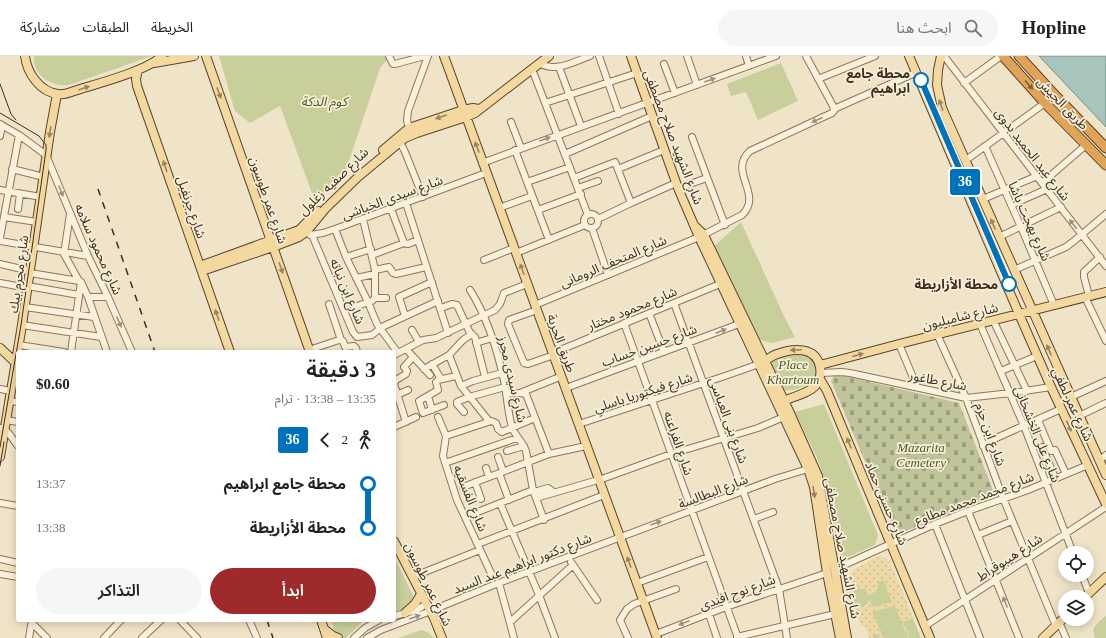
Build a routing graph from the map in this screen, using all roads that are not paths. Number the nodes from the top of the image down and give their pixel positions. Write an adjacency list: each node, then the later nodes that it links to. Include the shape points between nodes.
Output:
1 (25, 56): 35 (main road, via 28,70 34,80)
2 (162, 56): 22 (main road)
3 (194, 56): 22 (main road)
4 (206, 56): 117 (main road, شارع عمر طوسون, one-way to 117)
5 (389, 56): 6 (street, via 393,64)
6 (425, 56)
7 (428, 56): 50 (street, via 408,111)
8 (444, 56): 42 (main road, طريق الحرية)
9 (590, 56): 25 (street)
10 (599, 56): 31 (street)
11 (631, 56): 28 (main road, شارع الشهيد صلاح مصطفى)
12 (687, 56): 33 (street)
13 (746, 56): 24 (street)
14 (776, 56): 24 (street)
15 (806, 56): 30 (street)
16 (875, 56): 30 (street)
17 (909, 56): 29 (main road, شارع عمر لطفي)
18 (943, 56): 32 (street, شارع عبد الحميد بدوى); 65 (main road, شارع عمر لطفي, one-way to 18, via 937,92 937,77)
19 (1002, 56): 32 (street); 39 (highway, طريق الجيش, one-way to 39)
20 (1019, 56): 40 (highway, طريق الجيش)
21 (544, 59): 25 (street, via 550,68); 27 (main road, شارع صفيه زغلول)
22 (154, 64): 26 (main road)
23 (664, 64): 34 (street)
24 (749, 66): 33 (street, one-way to 24)
25 (559, 67): 36 (street)
26 (138, 70): 35 (main road, one-way to 26); 131 (main road, شارع جرنفيل, one-way to 26, via 137,86)
27 (532, 70): 37 (street); 42 (main road, شارع صفيه زغلول, via 479,109)
28 (637, 73): 31 (street); 38 (main road, شارع الشهيد صلاح مصطفى)
29 (916, 73): 41 (street); 163 (main road, شارع عمر لطفي)
30 (818, 79): 41 (street)
31 (608, 82): 36 (street); 43 (street)
32 (964, 83): 51 (street, شارع عبد الحميد بدوى)
33 (697, 85): 34 (street)
34 (675, 93): 38 (street)
35 (57, 94): 64 (main road, شارع محرم بيك, one-way to 64)
36 (569, 95): 37 (street); 48 (street)
37 (544, 103): 54 (street)
38 (648, 103): 43 (street); 44 (main road, شارع الشهيد صلاح مصطفى)
39 (1045, 103): 45 (highway, طريق الجيش); 51 (street)
40 (1067, 108): 45 (highway); 49 (highway, طريق الجيش)
41 (834, 109): 106 (street, شارع المتحف الرومانى, one-way to 106, via 832,113 750,151 744,157 742,164 750,199 748,207 742,215)
42 (464, 113): 50 (main road, شارع صفيه زغلول); 66 (main road, طريق الحرية, one-way to 42)
43 (619, 114): 48 (street)
44 (652, 116): 62 (main road, شارع الشهيد صلاح مصطفى); 63 (street)
45 (1058, 117): 52 (highway, طريق الجيش)
46 (511, 122): 61 (street)
47 (1, 124): 53 (street); 55 (street)
48 (581, 126): 54 (street)
49 (1084, 126): 52 (highway); 60 (highway, طريق الجيش)
50 (410, 132): 57 (main road, شارع صفيه زغلول)
51 (1004, 133): 59 (street); 72 (street, شارع عبد الحميد بدوى)
52 (1075, 134): 58 (highway, طريق الجيش)
53 (19, 135): 64 (street); 70 (street)
54 (558, 135): 61 (street, one-way to 54); 63 (street)
55 (0, 136)
56 (692, 137): 75 (street)
57 (396, 142): 88 (street, via 405,152); 110 (main road, شارع صفيه زغلول, via 361,171)
58 (1086, 145): 67 (highway, طريق الجيش); 78 (street)
59 (985, 146): 65 (street); 82 (street, شارع بهجت باشا)
60 (1106, 148)
61 (518, 149): 66 (street); 77 (street)
62 (664, 150): 69 (street); 79 (main road, شارع الشهيد صلاح مصطفى)
63 (565, 154): 68 (street)
64 (46, 155): 73 (main road, شارع محرم بيك); 98 (street, شارع محمود سلامه, one-way to 98)
65 (966, 160): 89 (main road, شارع عمر لطفي)
66 (482, 162): 71 (main road, طريق الحرية)
67 (1106, 165)
68 (570, 167): 74 (street); 77 (street)
69 (618, 169): 74 (street, via 616,162 613,162); 91 (street)
70 (12, 170): 73 (street); 83 (street)
71 (486, 174): 88 (street, شارع سيدى الخباشى); 93 (main road, طريق الحرية)
72 (1037, 176): 78 (street, شارع عبد الحميد بدوى); 82 (street)
73 (44, 177): 87 (main road, شارع محرم بيك)
74 (574, 178): 84 (street)
75 (707, 178): 79 (street); 106 (street)
76 (598, 181): 84 (street)
77 (527, 182): 86 (street)
78 (1042, 183): 80 (street, شارع عبد الحميد بدوى)
79 (677, 186): 91 (street); 112 (main road, شارع الشهيد صلاح مصطفى)
80 (1047, 189): 92 (street); 94 (street, شارع عبد الحميد بدوى)
81 (0, 190): 83 (street)
82 (1005, 190): 89 (street); 92 (street, شارع بهجت باشا)
83 (8, 191): 85 (street); 101 (street)
84 (580, 191): 97 (street); 100 (street)
85 (20, 194): 87 (street); 95 (street)
86 (532, 196): 93 (street); 97 (street)
87 (41, 197): 104 (main road, شارع محرم بيك)
88 (423, 197): 90 (street, شارع سيدى الخباشى)
89 (983, 200): 113 (main road, شارع عمر لطفي, one-way to 89)
90 (406, 203): 96 (street, شارع سيدى الخباشى); 115 (street)
91 (631, 203): 103 (street)
92 (1011, 205): 107 (street, شارع بهجت باشا)
93 (499, 208): 120 (main road, طريق الحرية)
94 (1061, 208): 107 (street); 111 (street, شارع عبد الحميد بدوى, one-way to 94)
95 (18, 209)
96 (391, 209): 102 (street, شارع سيدى الخباشى); 118 (street)
97 (538, 210): 116 (street)
98 (70, 213): 121 (street); 123 (street, شارع محمود سلامه)
99 (1106, 214): 111 (street)
100 (588, 215): 103 (street, via 595,215); 105 (street, via 584,218)
101 (4, 216): 104 (street); 114 (street)
102 (363, 219): 109 (street, شارع سيدى الخباشى); 122 (street)
103 (598, 220): 108 (street)
104 (38, 222): 119 (main road, شارع محرم بيك)
105 (585, 225): 108 (street); 116 (street)
106 (725, 225): 112 (street, شارع المتحف الرومانى)
107 (1021, 227): 113 (street); 127 (street, شارع بهجت باشا)
108 (592, 228): 135 (street)
109 (335, 229): 110 (street, شارع سيدى الخباشى); 124 (street)
110 (305, 233): 117 (main road, شارع صفيه زغلول); 177 (street, شارع ابن نباته, via 355,335 360,337)
111 (1082, 235): 125 (street, شارع عبد الحميد بدوى); 127 (street)
112 (701, 236): 135 (street, شارع المتحف الرومانى); 141 (main road, شارع الشهيد صلاح مصطفى); 210 (main road, شارع الشهيد صلاح مصطفى)
113 (999, 237): 132 (main road, شارع عمر لطفي)
114 (0, 240): 119 (street)
115 (418, 240): 118 (street); 130 (street)
116 (549, 240): 120 (street)
117 (272, 243): 131 (main road, شارع صفيه زغلول); 198 (main road, شارع عمر طوسون, one-way to 198)
118 (404, 243): 122 (street)
119 (34, 248): 121 (street); 133 (main road, شارع محرم بيك)
120 (515, 251): 126 (street); 140 (main road, طريق الحرية, one-way to 120)
121 (64, 252): 123 (street); 137 (street)
122 (371, 252): 124 (street); 134 (street)
123 (88, 256): 148 (street, شارع محمود سلامه)
124 (346, 257): 136 (street)
125 (1100, 258): 129 (street, شارع عبد الحميد بدوى); 146 (street, via 1084,272)
126 (484, 260)
127 (1036, 261): 132 (street); 155 (street, شارع بهجت باشا)
128 (0, 264): 133 (street)
129 (1106, 266)
130 (426, 267): 134 (street, via 396,274 390,268); 138 (street)
131 (201, 268): 197 (main road, شارع جرنفيل, one-way to 131)
132 (1014, 270): 160 (main road, شارع عمر لطفي)
133 (30, 272): 137 (street); 142 (main road, شارع محرم بيك)
134 (375, 272): 136 (street); 149 (street)
135 (608, 275): 158 (street, شارع المتحف الرومانى)
136 (356, 278): 152 (street)
137 (80, 282): 145 (street); 147 (street)
138 (432, 282): 151 (street); 164 (street, via 399,298)
139 (0, 283): 142 (street)
140 (527, 284): 158 (main road, طريق الحرية); 165 (street, via 507,291 498,307)
141 (720, 284): 153 (street, شارع محمود مختار); 169 (main road, شارع الشهيد صلاح مصطفى)
142 (28, 287): 145 (street); 156 (main road, شارع محرم بيك)
143 (470, 290): 165 (street, شارع سيدى محرز)
144 (1106, 292): 146 (main road, شارع شامبليون)
145 (79, 295): 162 (street)
146 (1087, 296): 155 (main road, شارع شامبليون); 184 (street)
147 (88, 297): 148 (street); 166 (street)
148 (108, 298): 196 (street, شارع محمود سلامه, one-way to 196)
149 (375, 298): 150 (street); 152 (street)
150 (386, 298)
151 (438, 301): 159 (street); 164 (street, شارع ابن نباته)
152 (368, 302): 157 (street); 173 (street)
153 (674, 303): 161 (street, شارع محمود مختار); 187 (street, شارع بنى العباسى)
154 (329, 304): 182 (street)
155 (1054, 305): 160 (main road, شارع شامبليون)
156 (25, 307): 162 (street); 171 (main road, شارع محرم بيك)
157 (354, 307)
158 (536, 307): 204 (main road, طريق الحرية); 204 (street, شارع المتحف الرومانى, via 509,320 508,324 524,363 528,364)
159 (441, 308): 172 (street, via 455,304); 176 (street)
160 (1032, 310): 163 (main road, شارع شامبليون); 242 (main road, شارع عمر لطفي, one-way to 160)
161 (649, 313): 168 (street, شارع محمود مختار); 202 (street)
162 (76, 314): 166 (street); 175 (street)
163 (1019, 314): 167 (main road, شارع شامبليون); 206 (main road, شارع عمر لطفي)
164 (405, 316): 173 (street, شارع ابن نباته)
165 (483, 316): 172 (street); 181 (street, شارع سيدى محرز)
166 (94, 317): 180 (street)
167 (993, 320): 170 (main road, شارع شامبليون); 212 (street)
168 (624, 323): 204 (street, شارع محمود مختار); 209 (street, شارع الفراعنه)
169 (739, 324): 187 (street, شارع حسين حساب, one-way to 169); 210 (main road, شارع الشهيد صلاح مصطفى)
170 (980, 324): 179 (main road, شارع شامبليون); 214 (street, شارع على الخشخانى)
171 (22, 325): 175 (street); 189 (main road, شارع محرم بيك)
172 (466, 325): 176 (street); 178 (street)
173 (380, 328): 177 (street, شارع ابن نباته); 201 (street)
174 (412, 330): 185 (street)
175 (73, 333): 180 (street); 194 (street)
176 (448, 333): 185 (street)
177 (374, 334): 183 (street)
178 (472, 334): 186 (street); 205 (street)
179 (937, 334): 188 (main road, شارع شامبليون); 243 (street, شارع ابن حزم)
180 (101, 337): 195 (street)
181 (492, 338): 186 (street); 215 (street, شارع سيدى محرز)
182 (341, 340): 199 (street); 200 (street, via 345,347 355,347)
183 (379, 340)
184 (1106, 341)
185 (419, 342): 191 (street)
186 (476, 343): 220 (street)
187 (688, 343): 202 (street, شارع حسين حساب); 225 (street, شارع بنى العباسى)
188 (899, 344): 216 (main road, شارع شامبليون, one-way to 188); 228 (street)
189 (19, 345): 192 (main road, شارع محرم بيك); 193 (street)
190 (0, 348): 208 (main road)
191 (406, 349): 203 (street); 207 (street)
192 (18, 350)
193 (51, 350)
194 (71, 350)
195 (106, 350)
196 (131, 350)
197 (229, 350)
198 (310, 350)
199 (313, 350)
200 (356, 350)
201 (394, 350)
202 (664, 352): 209 (street, شارع حسين حساب)
203 (396, 354)
204 (553, 354): 219 (main road, طريق الحرية)
205 (449, 355): 211 (street); 218 (street)
206 (1037, 356): 212 (street); 229 (main road, شارع عمر لطفي)
207 (413, 357): 213 (street); 222 (street, via 404,367 406,374)
208 (16, 362)
209 (638, 362): 230 (street, شارع حسين حساب); 244 (street, شارع الفراعنه)
210 (762, 362): 216 (main road, one-way to 210, via 817,358 800,349 778,354); 225 (street, شارع فيكتوريا باسلي); 245 (main road, شارع الشهيد صلاح مصطفى)
211 (432, 364): 213 (street); 221 (street)
212 (1015, 366): 214 (street); 234 (street)
213 (424, 369): 217 (street)
214 (1001, 372): 237 (street, شارع على الخشخانى)
215 (502, 373): 220 (street); 227 (street, شارع سيدى محرز)
216 (820, 373): 228 (street, شارع طاغور, via 850,373); 245 (main road, via 816,386); 321 (main road, شارع حسنى حماد, one-way to 216)
217 (430, 375)
218 (456, 376): 221 (street); 226 (street)
219 (562, 376): 230 (main road, طريق الحرية); 236 (street)
220 (485, 378): 226 (street)
221 (441, 379): 240 (street, via 436,382 438,390)
222 (396, 380)
223 (1106, 381): 242 (street)
224 (15, 382): 233 (main road, شارع محرم بيك)
225 (704, 384): 244 (street, شارع فيكتوريا باسلي); 269 (street, شارع بنى العباسى)
226 (461, 386): 241 (street)
227 (505, 386): 238 (street, شارع سيدى محرز); 241 (street)
228 (917, 387): 243 (street, شارع طاغور)
229 (1051, 387): 234 (street, شارع طاغور); 249 (main road, شارع عمر لطفي)
230 (566, 388): 262 (main road, طريق الحرية)
231 (0, 389): 233 (street)
232 (408, 390): 239 (street)
233 (11, 391): 246 (main road, شارع محرم بيك)
234 (1027, 391): 237 (street, شارع طاغور)
235 (396, 392): 239 (street)
236 (520, 393): 238 (street); 256 (street, via 526,394)
237 (1011, 393): 243 (street, شارع طاغور); 264 (street, شارع على الخشخانى)
238 (506, 394): 265 (street, شارع سيدى محرز)
239 (397, 395): 261 (street)
240 (428, 396): 250 (street); 250 (street, via 418,401 422,411)
241 (469, 397): 251 (street, via 457,403); 259 (street)
242 (1071, 397): 253 (main road, شارع عمر لطفي)
243 (966, 398): 274 (street, شارع ابن حزم)
244 (652, 400): 262 (street, شارع فيكتوريا باسلي); 278 (street, شارع الفراعنه)
245 (780, 401): 252 (main road, شارع الشهيد صلاح مصطفى)
246 (14, 402): 257 (main road, شارع محرم بيك)
247 (1106, 403): 253 (street)
248 (444, 406): 250 (street)
249 (1061, 409): 258 (street); 284 (main road, شارع عمر لطفي, one-way to 284)
250 (432, 410)
251 (464, 412)
252 (787, 415): 269 (street, via 758,428); 286 (main road, شارع الشهيد صلاح مصطفى)
253 (1079, 416): 281 (main road, شارع عمر لطفي)
254 (416, 417): 261 (street)
255 (438, 417): 267 (street, شارع الفسقيه)
256 (535, 418): 265 (street); 277 (street)
257 (6, 420): 260 (street); 266 (main road, شارع محرم بيك)
258 (1038, 420): 264 (street); 271 (street)
259 (489, 421): 265 (street, via 496,423 502,432); 267 (street)
260 (16, 422)
261 (406, 422): 263 (street)
262 (579, 424): 273 (main road, طريق الحرية)
263 (396, 426)
264 (1024, 426): 274 (street); 275 (street, شارع على الخشخانى)
265 (512, 428): 268 (street, شارع سيدى محرز)
266 (2, 429): 270 (street); 280 (main road, شارع محرم بيك)
267 (446, 436): 283 (street, شارع الفسقيه, via 443,452)
268 (518, 438): 272 (street, شارع سيدى محرز); 283 (street)
269 (724, 438): 278 (street); 297 (street, شارع بنى العباسى)
270 (16, 441)
271 (1045, 445): 275 (street); 288 (street, via 1051,451 1055,450); 291 (street)
272 (524, 446): 276 (street); 282 (street, شارع سيدى محرز)
273 (586, 446): 277 (street); 292 (main road, طريق الحرية)
274 (983, 446): 301 (street, شارع ابن حزم)
275 (1034, 450): 294 (street, شارع على الخشخانى)
276 (507, 451)
277 (549, 454): 282 (street)
278 (671, 454): 292 (street); 309 (street, شارع الفراعنه)
279 (498, 456): 287 (street)
280 (0, 457)
281 (1103, 457): 289 (main road, شارع عمر لطفي)
282 (527, 461): 287 (street); 296 (street, شارع سيدى محرز)
283 (445, 463): 312 (street, شارع الفسقيه)
284 (1088, 465): 288 (street, شارع محمد محمد مطاوع); 306 (main road, شارع عمر لطفي)
285 (486, 468): 290 (street)
286 (811, 468): 297 (street, شارع البطالسة); 331 (main road, شارع الشهيد صلاح مصطفى, via 820,485); 333 (main road, شارع الشهيد صلاح مصطفى, one-way to 333)
287 (501, 472): 290 (street); 303 (street)
288 (1066, 474): 291 (street, شارع محمد محمد مطاوع)
289 (1106, 475)
290 (490, 477): 293 (street)
291 (1055, 478): 294 (street, شارع محمد محمد مطاوع)
292 (598, 480): 298 (street); 299 (main road, طريق الحرية)
293 (475, 482): 295 (street); 302 (street)
294 (1046, 482): 301 (street, شارع محمد محمد مطاوع); 318 (street, شارع على الخشخانى)
295 (463, 487)
296 (533, 491): 298 (street, via 548,488); 300 (street, شارع سيدى محرز); 303 (street)
297 (744, 491): 309 (street, شارع البطالسة); 313 (street, شارع بنى العباسى)
298 (552, 494): 300 (street)
299 (604, 495): 314 (street); 320 (main road, طريق الحرية)
300 (536, 498): 314 (street, شارع سيدى محرز)
301 (1003, 498): 310 (street, شارع محمد محمد مطاوع); 315 (street, شارع ابن حزم)
302 (481, 499)
303 (509, 500): 305 (street)
304 (0, 503): 307 (street)
305 (500, 503): 312 (street); 317 (street)
306 (1106, 504)
307 (16, 506)
308 (1106, 507): 318 (street, شارع هيبوقراط)
309 (691, 511): 320 (street, شارع البطالسة, one-way to 309); 326 (street, شارع الفراعنه)
310 (968, 511): 316 (street, شارع محمد محمد مطاوع); 319 (street)
311 (773, 512): 313 (street)
312 (465, 518): 324 (street, شارع الفسقيه)
313 (754, 519): 342 (street, شارع بنى العباسى)
314 (544, 520): 317 (street)
315 (1012, 521): 319 (street); 327 (street, شارع ابن حزم)
316 (935, 524): 321 (street, شارع محمد محمد مطاوع); 347 (street)
317 (512, 531): 324 (street); 332 (street)
318 (1065, 534): 323 (street, شارع على الخشخانى); 327 (street, شارع هيبوقراط)
319 (978, 535): 338 (street)
320 (620, 537): 325 (street, شارع دكتور ابراهيم عبد السيد); 340 (main road, طريق الحرية, one-way to 320)
321 (891, 544): 331 (street); 367 (main road, شارع حسنى حماد)
322 (396, 545): 336 (main road, شارع عمر طوسون)
323 (1070, 546)
324 (479, 547): 336 (street); 339 (street, شارع الفسقيه)
325 (568, 557): 330 (street); 332 (street, شارع دكتور ابراهيم عبد السيد)
326 (708, 557): 340 (street); 349 (street, شارع الفراعنه)
327 (1027, 559): 338 (street, شارع هيبوقراط); 355 (street, شارع ابن حزم)
328 (0, 560): 329 (street)
329 (16, 563)
330 (573, 565): 345 (street); 346 (street)
331 (835, 569): 333 (main road); 390 (main road, شارع الشهيد صلاح مصطفى)
332 (529, 572): 339 (street, شارع دكتور ابراهيم عبد السيد); 345 (street)
333 (827, 573): 342 (street, شارع نوح افندى); 353 (main road, شارع الشهيد صلاح مصطفى)
334 (0, 574): 335 (street)
335 (16, 577)
336 (412, 577): 344 (main road, شارع عمر طوسون)
337 (1106, 577): 343 (main road)
338 (996, 579): 347 (street, شارع هيبوقراط); 393 (street, one-way to 338)
339 (498, 583): 350 (street, شارع دكتور ابراهيم عبد السيد); 364 (street, شارع الفسقيه)
340 (637, 583): 348 (main road, طريق الحرية)
341 (676, 589): 348 (street)
342 (779, 589): 349 (street, شارع نوح افندى); 366 (street, شارع بنى العباسى)
343 (1092, 590)
344 (421, 594): 350 (main road, شارع عمر طوسون); 351 (main road, via 416,604)
345 (539, 595): 364 (street); 385 (street)
346 (596, 600)
347 (965, 600): 367 (street, شارع هيبوقراط); 392 (street)
348 (644, 601): 371 (main road, طريق الحرية); 386 (street, via 630,606 620,620)
349 (726, 607): 352 (street, شارع نوح افندى); 372 (street, شارع الفراعنه)
350 (428, 608): 351 (street, شارع دكتور ابراهيم عبد السيد); 370 (street, شارع دكتور ابراهيم عبد السيد, one-way to 350); 383 (main road, شارع عمر طوسون)
351 (405, 613): 354 (street, شارع دكتور ابراهيم عبد السيد)
352 (709, 614): 371 (street, شارع نوح افندى, one-way to 371); 387 (street)
353 (835, 614): 366 (street); 389 (main road, شارع الشهيد صلاح مصطفى)
354 (396, 615)
355 (1058, 618)
356 (33, 622): 373 (street); 374 (street)
357 (119, 622): 375 (street)
358 (159, 622): 376 (street)
359 (182, 622): 377 (street)
360 (250, 622): 378 (street)
361 (322, 622): 369 (main road)
362 (376, 622): 381 (street)
363 (379, 622): 370 (street)
364 (510, 622): 384 (street, شارع الفسقيه)
365 (1058, 624): 394 (main road)
366 (785, 626): 372 (street); 388 (street, شارع بنى العباسى)
367 (925, 626): 391 (main road, شارع حسنى حماد)
368 (1062, 626): 395 (street, شارع ابن حزم)
369 (324, 629): 379 (main road); 380 (main road)
370 (381, 630): 382 (street, شارع دكتور ابراهيم عبد السيد)
371 (656, 636)
372 (738, 637)
373 (29, 638)
374 (47, 638)
375 (104, 638)
376 (142, 638)
377 (198, 638)
378 (257, 638)
379 (327, 638)
380 (338, 638)
381 (354, 638)
382 (367, 638)
383 (442, 638)
384 (514, 638)
385 (555, 638)
386 (628, 638)
387 (717, 638)
388 (787, 638)
389 (840, 638)
390 (847, 638)
391 (930, 638)
392 (980, 638)
393 (1019, 638)
394 (1043, 638)
395 (1066, 638)

